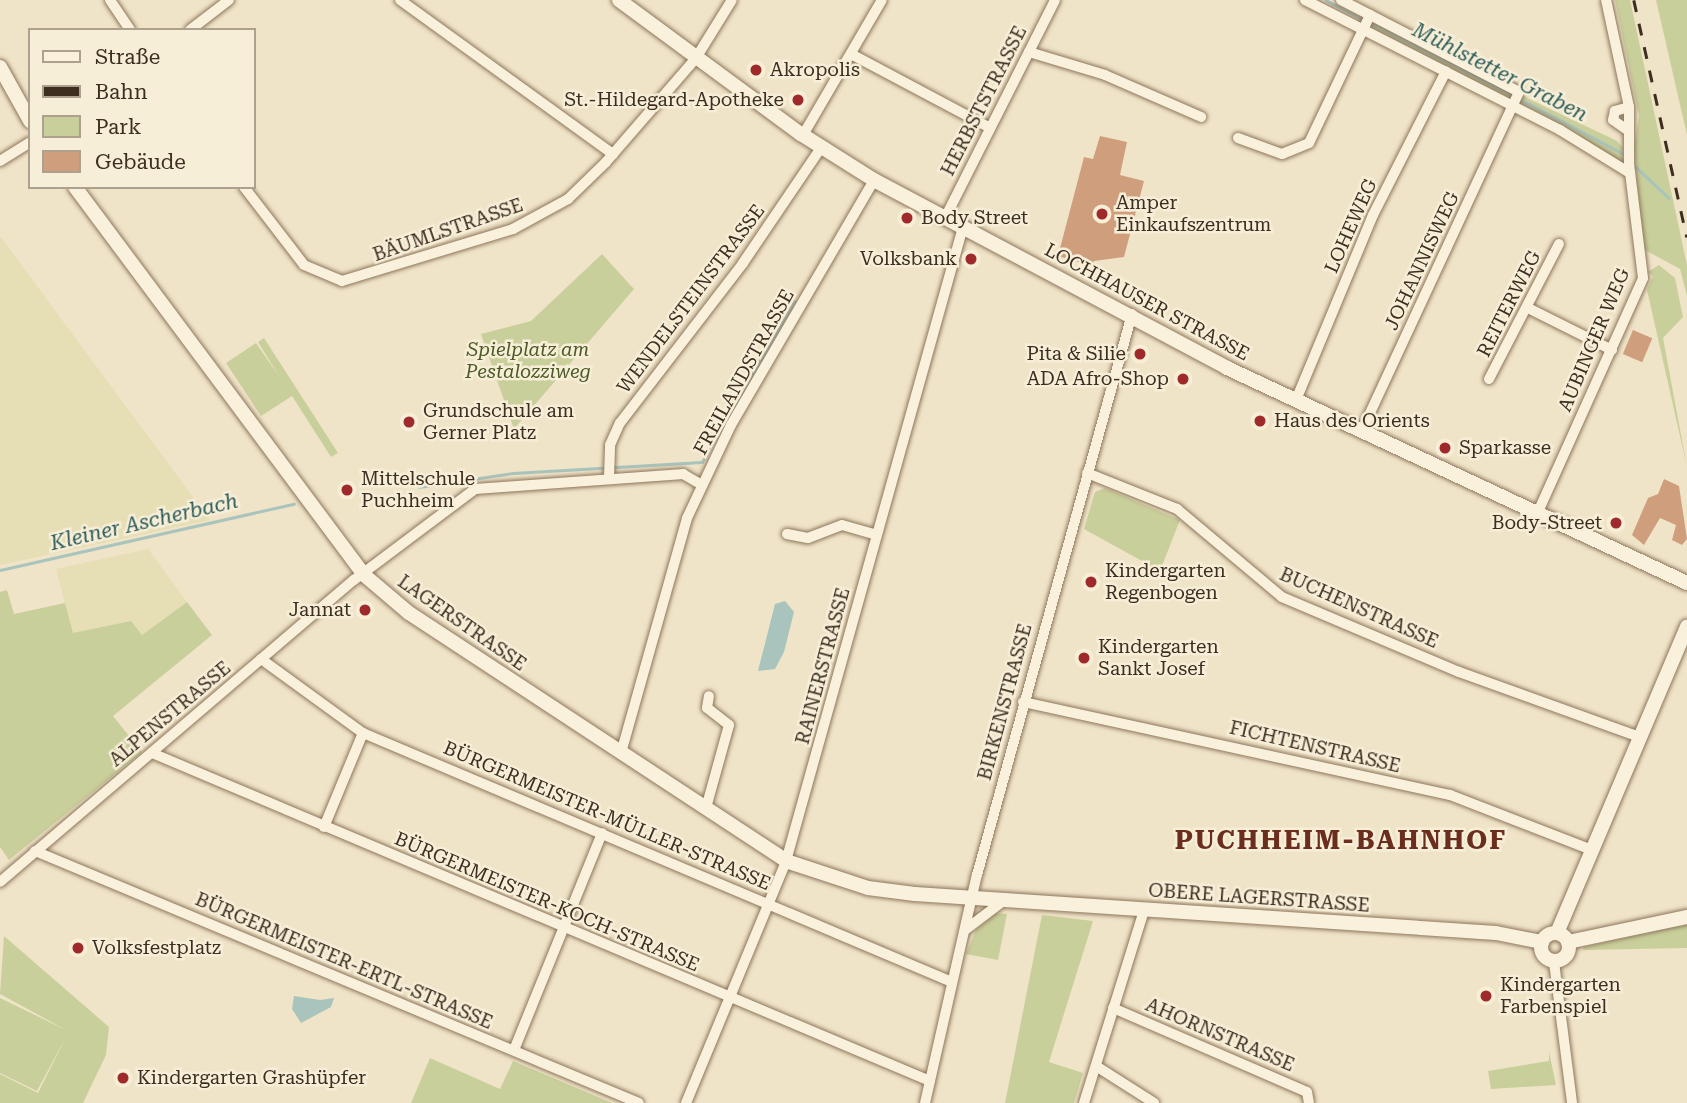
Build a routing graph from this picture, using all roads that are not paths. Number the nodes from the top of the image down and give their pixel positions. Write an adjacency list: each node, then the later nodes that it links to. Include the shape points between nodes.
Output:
1 (110, 0): 12 (street)
2 (229, 0): 13 (street)
3 (400, 0): 29 (street)
4 (619, 0): 16 (street, LOCHHAUSER STRASSE)
5 (732, 0): 16 (street, BÄUMLSTRASSE)
6 (882, 0): 15 (street)
7 (1055, 0): 14 (street, HERBSTSTRASSE)
8 (1305, 0): 11 (street)
9 (1341, 0): 11 (street)
10 (1606, 0): 20 (street, AUBINGER WEG)
11 (1367, 22): 18 (street); 19 (street); 26 (street, via 1309,144 1282,154)
12 (129, 28)
13 (193, 28)
14 (1029, 52): 22 (street, via 1105,75); 23 (street, HERBSTSTRASSE)
15 (851, 54): 23 (street); 25 (street)
16 (696, 58): 25 (street, LOCHHAUSER STRASSE); 29 (street, BÄUMLSTRASSE)
17 (0, 66): 21 (street)
18 (1446, 71): 19 (street); 42 (street, LOHEWEG, via 1373,215)
19 (1515, 101): 31 (street); 43 (street, JOHANNISWEG)
20 (1629, 107): 24 (street, AUBINGER WEG); 24 (street, AUBINGER WEG, via 1613,117 1616,126)
21 (28, 117)
22 (1202, 117)
23 (990, 128): 35 (street, HERBSTSTRASSE)
24 (1629, 131): 31 (street, AUBINGER WEG)
25 (803, 135): 28 (street, LOCHHAUSER STRASSE)
26 (1238, 138)
27 (28, 143): 30 (street)
28 (821, 148): 32 (street, LOCHHAUSER STRASSE); 44 (street, WENDELSTEINSTRASSE, via 743,263 620,423)
29 (613, 153): 34 (street, BÄUMLSTRASSE, via 545,215 447,252 342,281 304,265)
30 (0, 161)
31 (1629, 164): 40 (street, AUBINGER WEG, via 1643,278)
32 (874, 180): 35 (street, LOCHHAUSER STRASSE); 46 (street, FREILANDSTRASSE, via 731,425)
33 (76, 189): 50 (street, LAGERSTRASSE)
34 (246, 189)
35 (945, 218): 36 (street, LOCHHAUSER STRASSE)
36 (963, 227): 39 (street, LOCHHAUSER STRASSE); 49 (street, RAINERSTRASSE)
37 (1559, 244): 38 (street, REITERWEG)
38 (1528, 308): 40 (street); 41 (street, REITERWEG)
39 (1132, 314): 42 (street, LOCHHAUSER STRASSE); 45 (street, BIRKENSTRASSE)
40 (1612, 350): 47 (street, AUBINGER WEG)
41 (1489, 379)
42 (1296, 400): 43 (street, LOCHHAUSER STRASSE)
43 (1362, 431): 47 (street, LOCHHAUSER STRASSE)
44 (609, 470): 46 (street, ALPENSTRASSE, via 683,474); 50 (street, ALPENSTRASSE, via 475,489)
45 (1087, 473): 55 (street, BIRKENSTRASSE); 57 (street, BUCHENSTRASSE, via 1177,509 1282,597 1459,672)
46 (702, 485): 59 (street, FREILANDSTRASSE, via 678,541)
47 (1538, 512): 51 (street, LOCHHAUSER STRASSE)
48 (787, 534): 49 (street, via 808,538 842,525)
49 (877, 535): 65 (street, RAINERSTRASSE)
50 (363, 574): 53 (street, ALPENSTRASSE); 59 (street, LAGERSTRASSE, via 409,613)
51 (1687, 583)
52 (1687, 626): 57 (street)
53 (261, 659): 56 (street, BÜRGERMEISTER-MÜLLER-STRASSE); 58 (street, ALPENSTRASSE)
54 (709, 696): 60 (street, via 707,708 729,725)
55 (1023, 702): 63 (street, FICHTENSTRASSE, via 1450,795); 67 (street, BIRKENSTRASSE)
56 (363, 733): 61 (street); 62 (street, BÜRGERMEISTER-MÜLLER-STRASSE)
57 (1640, 737): 63 (street)
58 (152, 753): 61 (street, BÜRGERMEISTER-KOCH-STRASSE); 64 (street, ALPENSTRASSE)
59 (621, 753): 60 (street, LAGERSTRASSE)
60 (706, 808): 65 (street, LAGERSTRASSE)
61 (324, 827): 72 (street, BÜRGERMEISTER-KOCH-STRASSE)
62 (602, 833): 69 (street, BÜRGERMEISTER-MÜLLER-STRASSE); 72 (street)
63 (1592, 850): 74 (street)
64 (35, 851): 66 (street, ALPENSTRASSE); 80 (street, BÜRGERMEISTER-ERTL-STRASSE)
65 (786, 861): 67 (street, LAGERSTRASSE, via 868,888); 69 (street, RAINERSTRASSE)
66 (0, 882)
67 (972, 898): 68 (street, OBERE LAGERSTRASSE); 73 (street, BIRKENSTRASSE)
68 (1004, 900): 70 (street, OBERE LAGERSTRASSE); 73 (street)
69 (768, 902): 77 (street, BÜRGERMEISTER-MÜLLER-STRASSE); 78 (street, RAINERSTRASSE)
70 (1144, 910): 75 (street, OBERE LAGERSTRASSE, via 1496,933); 79 (street)
71 (1687, 917): 74 (street)
72 (563, 928): 78 (street, BÜRGERMEISTER-KOCH-STRASSE); 80 (street)
73 (964, 930): 77 (street, BIRKENSTRASSE)
74 (1563, 938): 75 (street); 76 (street, via 1567,956)
75 (1542, 942): 76 (street, via 1543,955)
76 (1554, 962): 89 (street)
77 (952, 982): 82 (street, BIRKENSTRASSE)
78 (729, 998): 82 (street, BÜRGERMEISTER-KOCH-STRASSE); 85 (street, RAINERSTRASSE)
79 (1113, 1008): 81 (street); 83 (street, AHORNSTRASSE, via 1262,1071)
80 (514, 1050): 84 (street, BÜRGERMEISTER-ERTL-STRASSE)
81 (1096, 1066): 87 (street); 88 (street)
82 (930, 1081): 86 (street, BIRKENSTRASSE)
83 (1310, 1101)
84 (639, 1103)
85 (686, 1103)
86 (925, 1103)
87 (1084, 1103)
88 (1154, 1103)
89 (1573, 1103)

